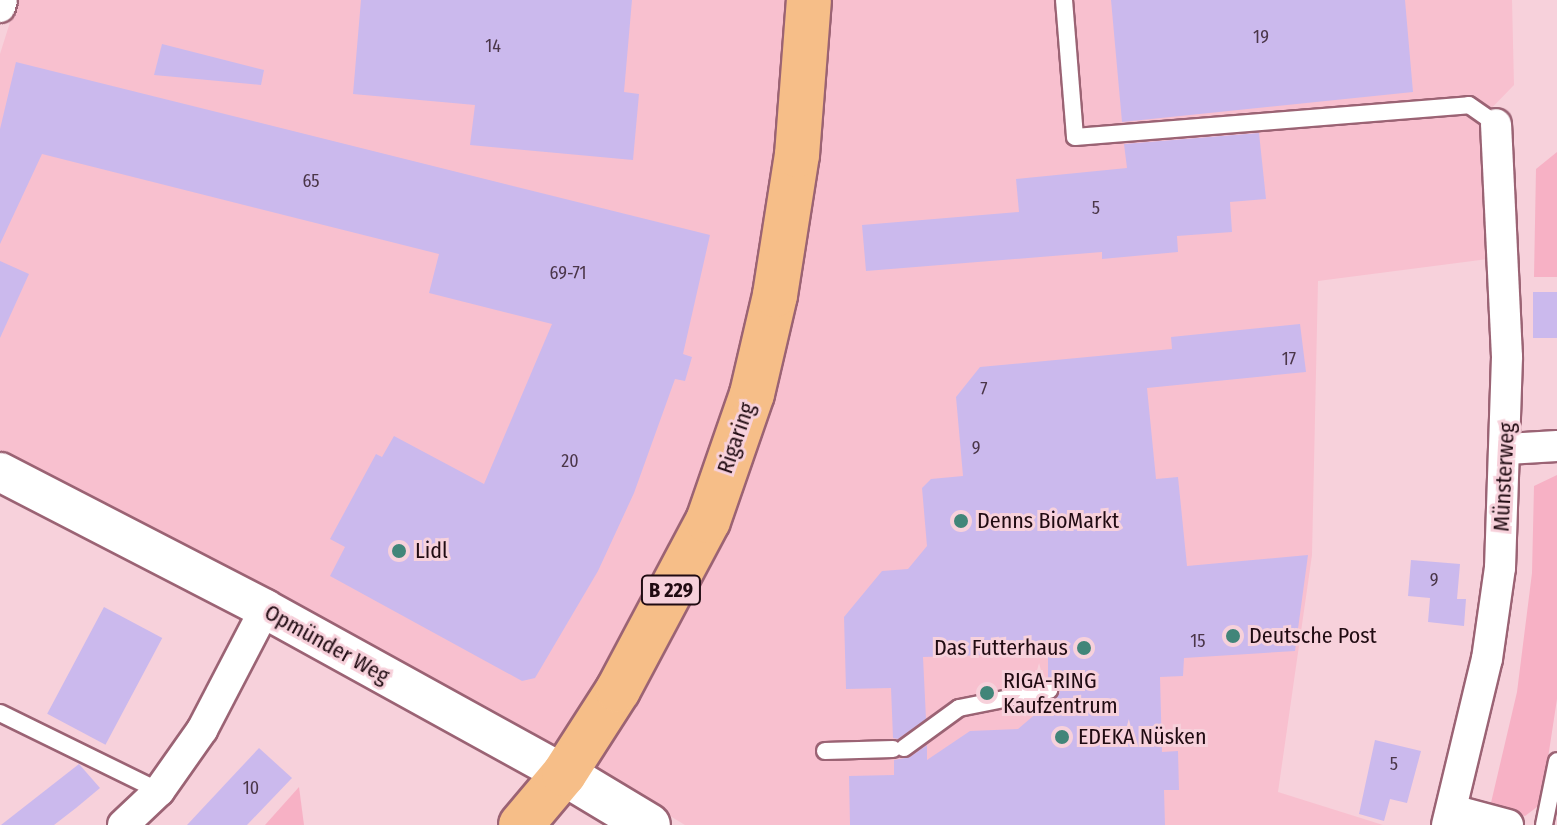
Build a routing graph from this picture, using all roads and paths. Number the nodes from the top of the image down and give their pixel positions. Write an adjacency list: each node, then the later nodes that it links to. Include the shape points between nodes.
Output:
1 (2, 0): 4 (street)
2 (809, 0): 14 (main road, Rigaring / B 229, via 797,155 775,295 752,394 708,521 618,690)
3 (1064, 0): 5 (lane, via 1075,137 1469,105)
4 (0, 7)
5 (1496, 124): 7 (street, Münsterweg)
6 (1557, 446): 7 (street)
7 (1507, 449): 16 (street, Münsterweg, via 1487,659)
8 (0, 472): 9 (street, Opmünder Weg)
9 (265, 609): 14 (street, Opmünder Weg); 15 (street, via 202,730)
10 (1049, 690): 12 (lane, via 959,708 899,748)
11 (0, 713): 15 (lane)
12 (825, 751)
13 (1557, 761): 21 (lane)
14 (564, 774): 18 (main road, Rigaring / B 229); 19 (main road, Opmünder Weg)
15 (159, 791): 17 (street)
16 (1449, 817): 20 (street)
17 (123, 825)
18 (521, 825)
19 (649, 825)
20 (1508, 825)
21 (1544, 825)

